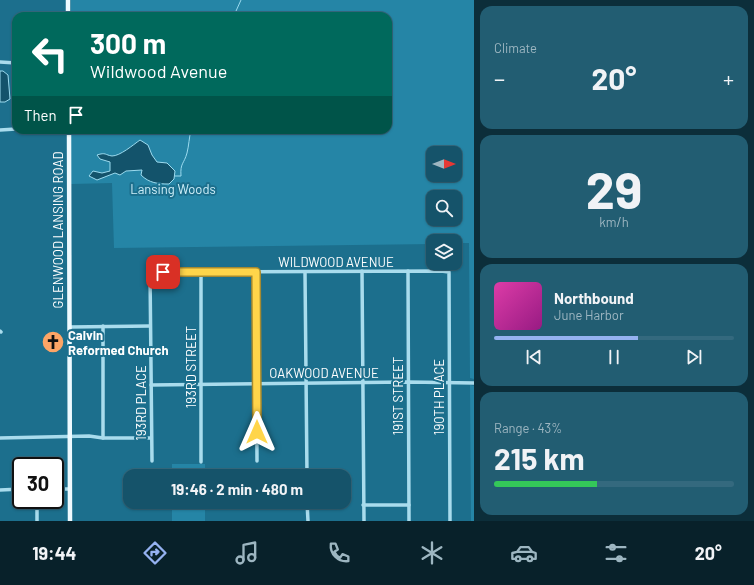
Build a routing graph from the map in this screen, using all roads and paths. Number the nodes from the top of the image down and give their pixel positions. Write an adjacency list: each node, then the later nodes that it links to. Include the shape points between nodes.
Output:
1 (68, 0): 2 (main road)
2 (68, 12)
3 (0, 62): 4 (street)
4 (12, 63)
5 (12, 129): 6 (street)
6 (0, 130)
7 (69, 134): 15 (main road, GLENWOOD LANSING ROAD)
8 (362, 271): 9 (street, WILDWOOD AVENUE); 13 (street, WILDWOOD AVENUE); 22 (street)
9 (408, 271): 14 (street, WILDWOOD AVENUE); 18 (street, 191ST STREET)
10 (150, 272): 11 (street, WILDWOOD AVENUE); 17 (street, 193RD PLACE)
11 (201, 272): 12 (street, WILDWOOD AVENUE); 24 (street, 193RD STREET)
12 (256, 272): 13 (street, WILDWOOD AVENUE); 20 (street)
13 (306, 272): 21 (street)
14 (449, 272): 19 (street, 190TH PLACE)
15 (70, 326): 16 (street); 26 (main road, GLENWOOD LANSING ROAD)
16 (103, 326): 17 (street); 28 (street)
17 (150, 326): 25 (street, 193RD PLACE)
18 (408, 382): 19 (street, OAKWOOD AVENUE); 22 (street, OAKWOOD AVENUE); 39 (street, 191ST STREET)
19 (449, 382): 23 (street, OAKWOOD AVENUE); 47 (street, 190TH PLACE)
20 (257, 383): 21 (street, OAKWOOD AVENUE); 24 (street, OAKWOOD AVENUE); 31 (street)
21 (307, 383): 22 (street, OAKWOOD AVENUE); 33 (street)
22 (363, 383): 38 (street)
23 (474, 383)
24 (201, 384): 25 (street, OAKWOOD AVENUE); 32 (street, 193RD STREET)
25 (151, 385): 29 (street, 193RD PLACE)
26 (70, 437): 27 (street); 28 (street); 36 (main road, GLENWOOD LANSING ROAD)
27 (0, 438)
28 (103, 438): 29 (street)
29 (151, 438): 30 (street, 193RD PLACE)
30 (152, 461)
31 (257, 461)
32 (201, 462)
33 (307, 469)
34 (12, 489): 37 (street)
35 (64, 489): 36 (street)
36 (70, 489): 43 (main road, GLENWOOD LANSING ROAD)
37 (0, 490)
38 (363, 505): 39 (street); 45 (street)
39 (409, 505): 46 (street, 191ST STREET)
40 (37, 509): 42 (street)
41 (307, 509): 44 (street)
42 (37, 521)
43 (70, 521)
44 (308, 521)
45 (364, 521)
46 (409, 521)
47 (450, 521)

